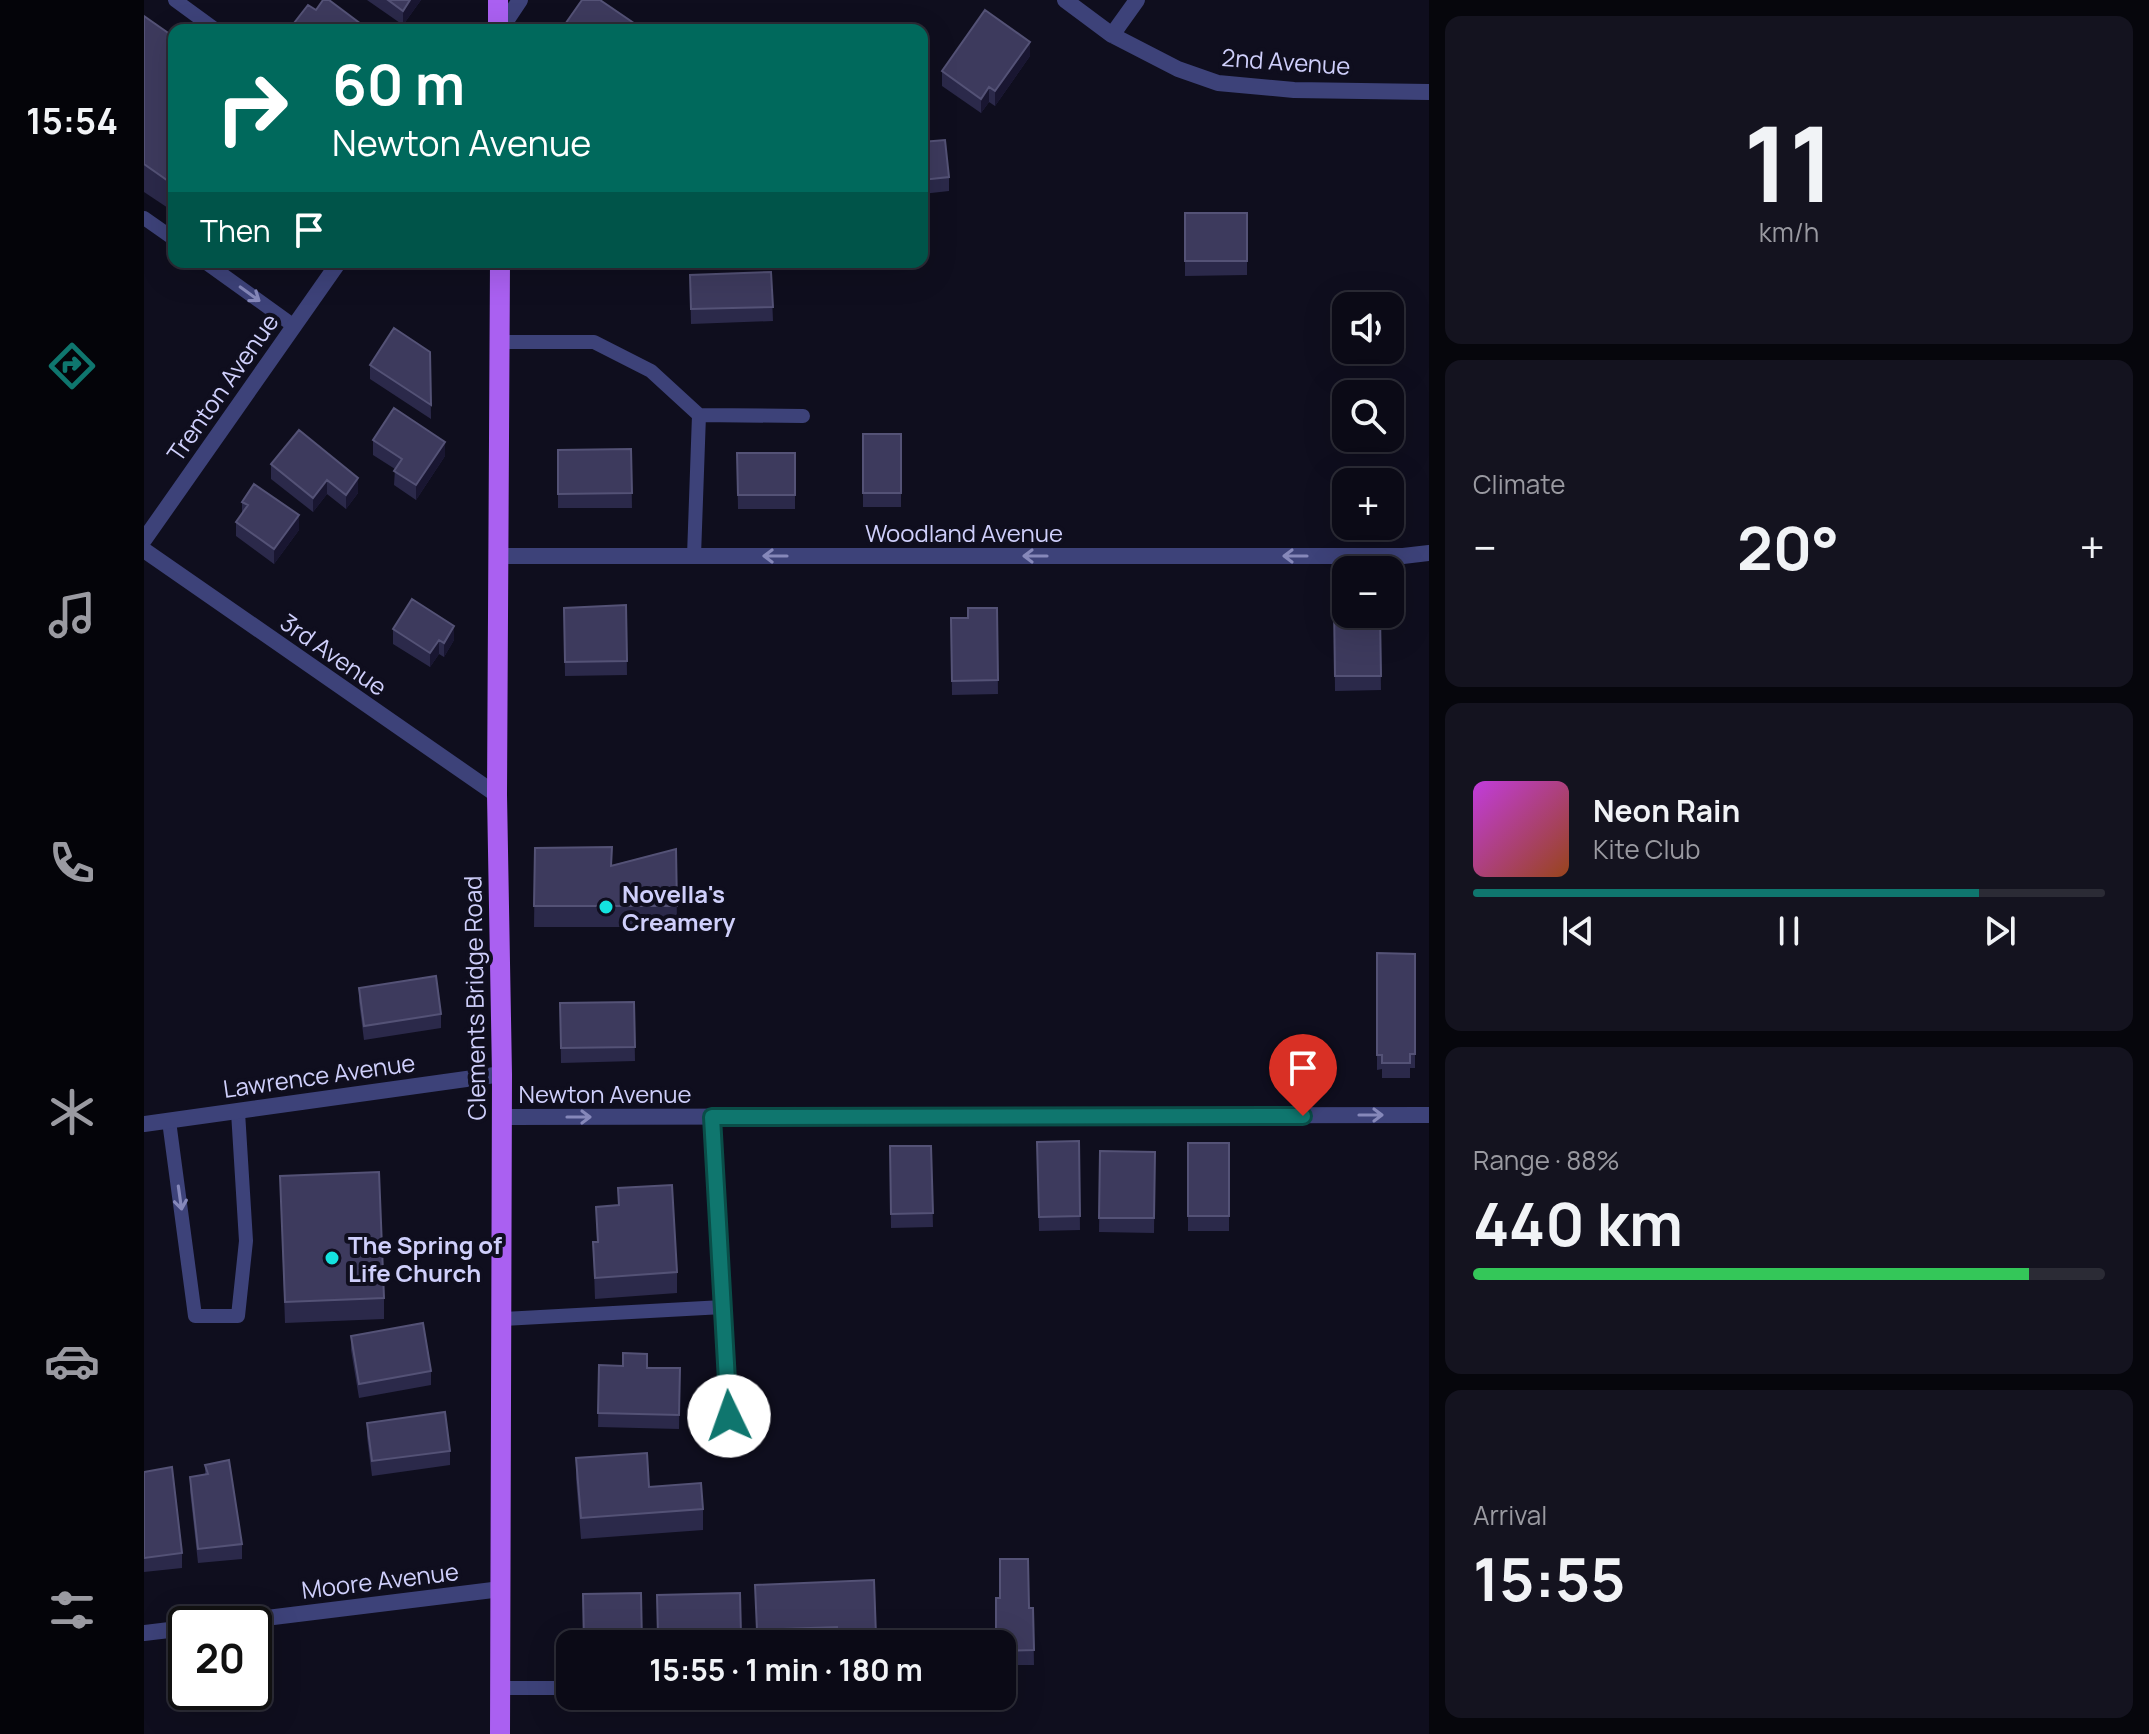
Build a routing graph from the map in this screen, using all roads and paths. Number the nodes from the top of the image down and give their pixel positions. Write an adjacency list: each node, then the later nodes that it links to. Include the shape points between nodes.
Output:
1 (175, 0): 6 (lane)
2 (498, 0): 7 (main road)
3 (520, 0): 8 (street)
4 (1065, 0): 9 (street, 2nd Avenue)
5 (1137, 0): 9 (street)
6 (208, 24)
7 (499, 24)
8 (503, 24)
9 (1112, 35): 10 (street, 2nd Avenue, via 1218,83)
10 (1429, 92)
11 (144, 218): 12 (lane)
12 (168, 235)
13 (213, 268): 16 (lane, one-way to 16)
14 (335, 268): 16 (street, Trenton Avenue)
15 (500, 268): 17 (main road, Clements Bridge Road)
16 (294, 326): 20 (street, Trenton Avenue)
17 (501, 342): 18 (lane, via 594,342 651,371); 23 (main road, Clements Bridge Road)
18 (699, 415): 19 (lane); 24 (lane)
19 (803, 416)
20 (144, 540)
21 (144, 550): 25 (street, 3rd Avenue)
22 (1429, 553): 24 (street, Woodland Avenue, one-way to 24)
23 (500, 556): 24 (street, Woodland Avenue); 25 (main road, Clements Bridge Road)
24 (694, 556)
25 (497, 795): 26 (main road, Clements Bridge Road)
26 (502, 1074): 27 (street, Lawrence Avenue); 29 (main road, Clements Bridge Road)
27 (238, 1112): 31 (street, Lawrence Avenue); 31 (lane, one-way to 27, via 195,1316 238,1316 246,1241)
28 (1429, 1115): 30 (street, Newton Avenue, one-way to 28)
29 (501, 1117): 30 (street, Newton Avenue, one-way to 30); 34 (main road, Clements Bridge Road)
30 (712, 1117): 33 (lane)
31 (169, 1121): 32 (street, Lawrence Avenue)
32 (144, 1124)
33 (723, 1307): 34 (lane); 35 (lane)
34 (502, 1319): 36 (main road, Clements Bridge Road)
35 (729, 1416)
36 (501, 1589): 37 (street, Moore Avenue); 40 (main road, Clements Bridge Road)
37 (272, 1617)
38 (168, 1630): 39 (street)
39 (144, 1633)
40 (500, 1688): 41 (lane); 42 (main road, Clements Bridge Road)
41 (556, 1688)
42 (500, 1734)

